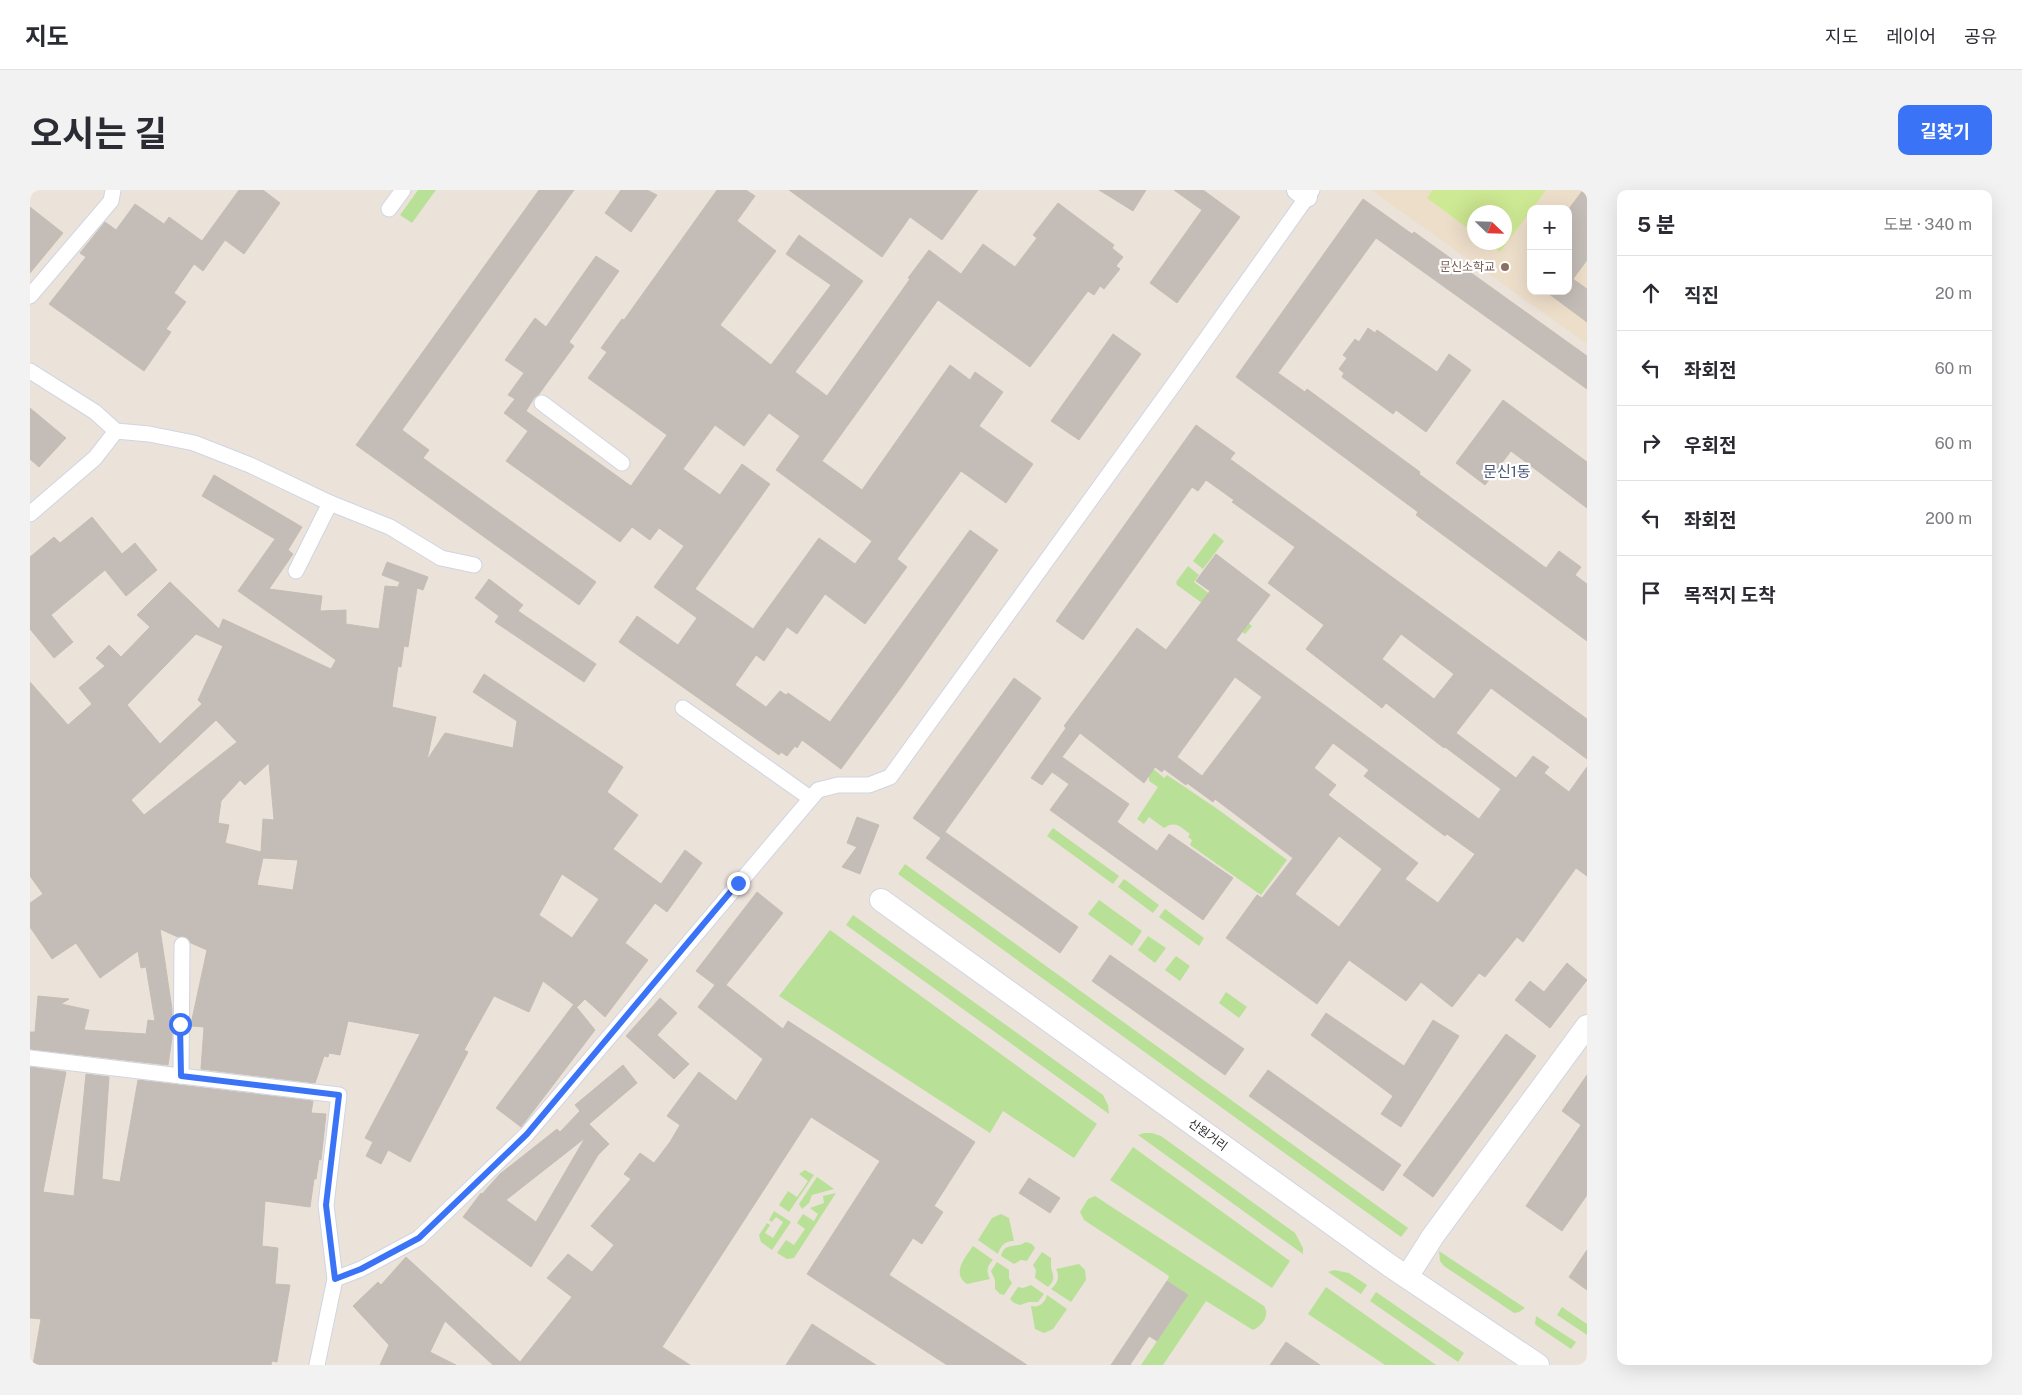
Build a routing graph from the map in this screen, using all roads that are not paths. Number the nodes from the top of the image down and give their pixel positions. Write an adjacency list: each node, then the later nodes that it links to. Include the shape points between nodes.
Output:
1 (114, 190): 5 (street, via 111,201)
2 (403, 190): 4 (street)
3 (1305, 192): 15 (street, via 1171,388 890,777 868,785 838,785 818,790)
4 (389, 209)
5 (30, 296)
6 (30, 371): 8 (street, via 94,412)
7 (542, 403): 9 (street)
8 (116, 431): 10 (street, via 194,443); 11 (street, via 95,458)
9 (622, 463)
10 (330, 503): 12 (street, via 390,527 441,558); 13 (street)
11 (30, 514)
12 (474, 565)
13 (296, 571)
14 (684, 708): 15 (street)
15 (810, 798): 22 (street, via 527,1134 419,1238)
16 (881, 900): 21 (main road, 산원거리)
17 (182, 945): 20 (street)
18 (1587, 1026): 21 (main road, via 1433,1236)
19 (30, 1058): 20 (street)
20 (181, 1076): 22 (street, via 339,1095 326,1205)
21 (1407, 1277): 24 (main road, 산원거리)
22 (335, 1279): 23 (street)
23 (317, 1365)
24 (1538, 1365)

